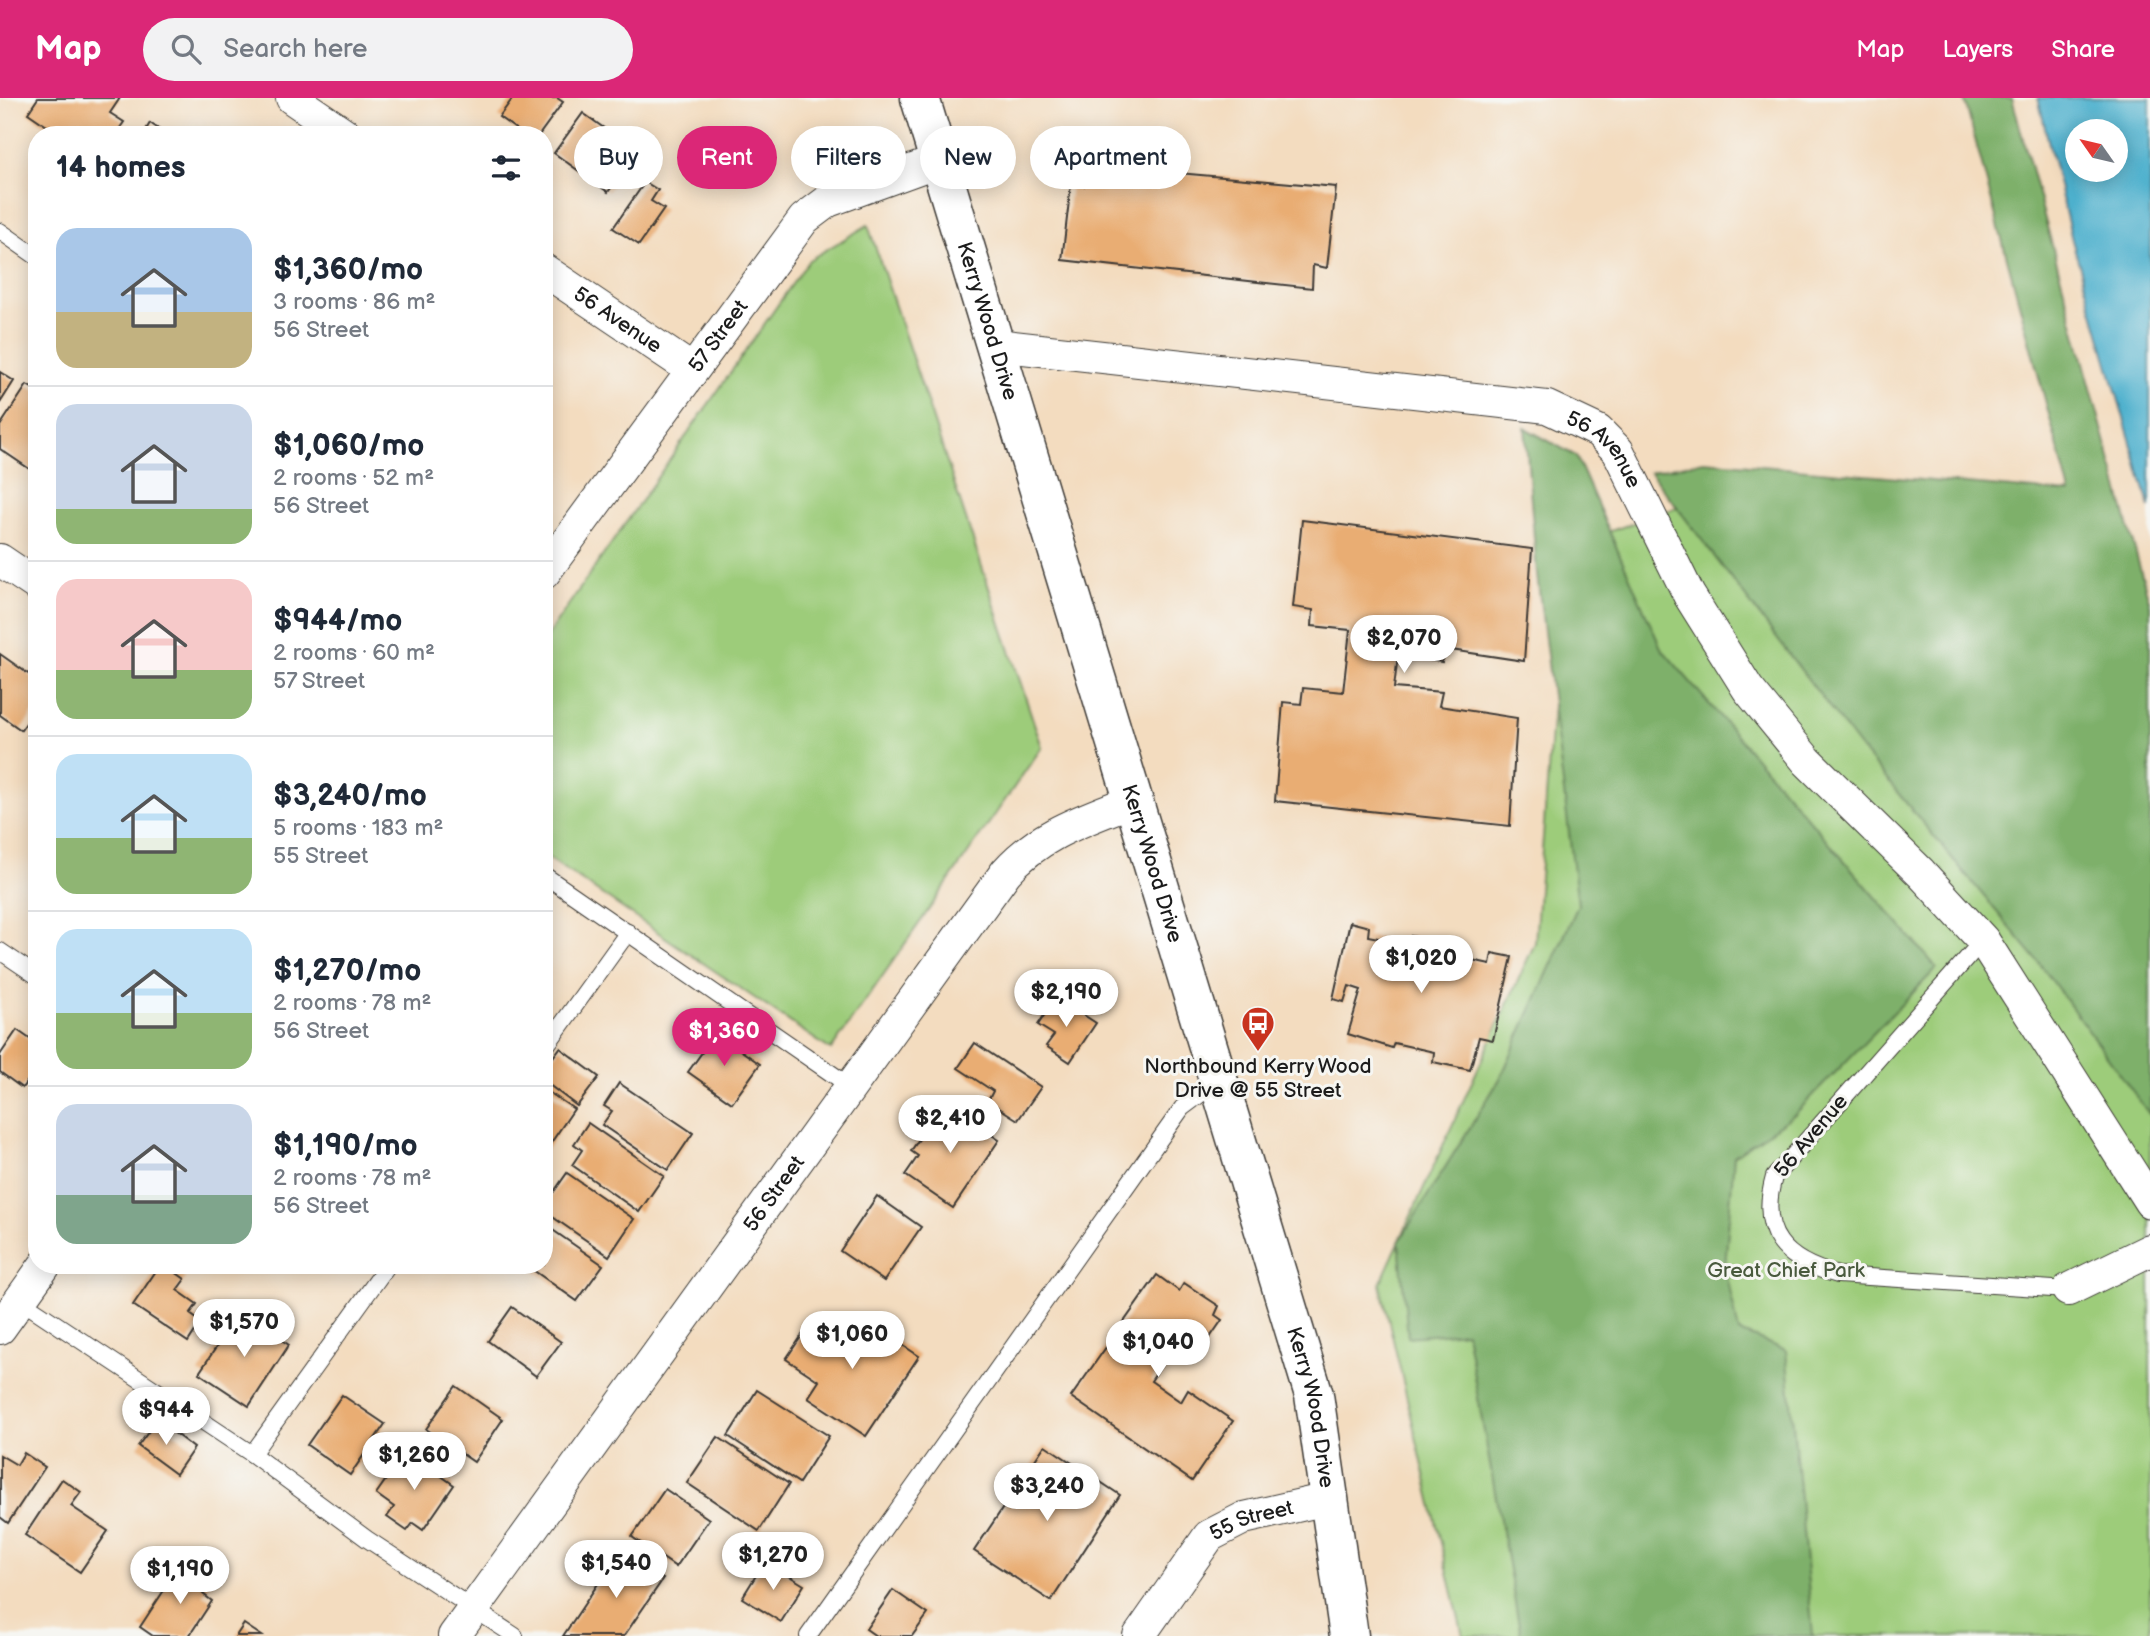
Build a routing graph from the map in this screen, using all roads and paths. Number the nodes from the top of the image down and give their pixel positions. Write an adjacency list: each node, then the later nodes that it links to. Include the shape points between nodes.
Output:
1 (292, 98): 3 (street)
2 (920, 98): 4 (street, Kerry Wood Drive)
3 (333, 126)
4 (928, 126)
5 (920, 168): 11 (street, 57 Street, via 817,207 792,232)
6 (947, 189): 10 (street, Kerry Wood Drive)
7 (0, 232): 8 (lane)
8 (28, 251)
9 (553, 276): 11 (street, 56 Avenue)
10 (996, 345): 15 (street, Kerry Wood Drive); 18 (street, 56 Avenue, via 1547,407 1598,431 1618,451 1689,594 1748,689 1807,761)
11 (691, 369): 13 (street, 57 Street)
12 (0, 560): 14 (street)
13 (553, 561)
14 (28, 579)
15 (1134, 800): 22 (street, Kerry Wood Drive); 23 (street, 56 Street, via 1043,838 1020,856)
16 (553, 881): 17 (lane)
17 (628, 932): 21 (lane); 23 (lane)
18 (1983, 940): 24 (street, 56 Avenue); 28 (lane, 56 Avenue, via 1779,1170 1767,1215 1790,1254 1804,1264 1838,1275)
19 (0, 951): 20 (lane)
20 (28, 970)
21 (553, 1036)
22 (1218, 1081): 32 (street, Kerry Wood Drive, via 1314,1395); 36 (lane, via 1182,1108)
23 (851, 1087): 33 (street, 56 Street)
24 (2150, 1202)
25 (2150, 1250): 28 (street, 56 Avenue)
26 (39, 1274): 29 (street)
27 (382, 1274): 31 (lane)
28 (2068, 1290)
29 (20, 1300): 30 (street); 31 (lane)
30 (0, 1328)
31 (252, 1454): 33 (lane, via 367,1539)
32 (1332, 1498): 37 (street, 55 Street, via 1244,1518 1209,1536); 38 (street, Kerry Wood Drive)
33 (474, 1608): 34 (street, 56 Street); 35 (lane)
34 (454, 1636)
35 (515, 1636)
36 (808, 1636)
37 (1139, 1636)
38 (1349, 1636)

